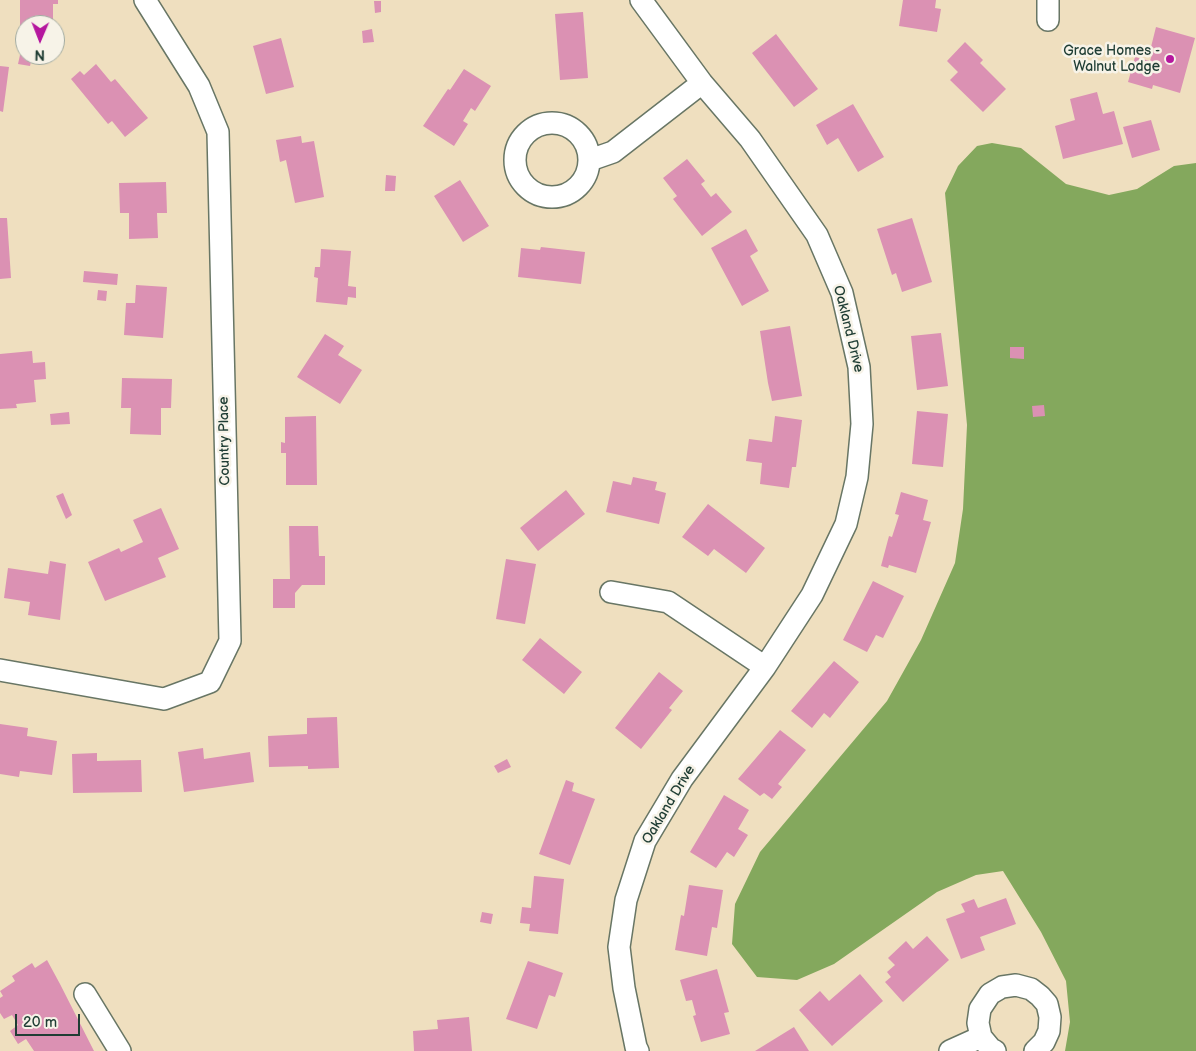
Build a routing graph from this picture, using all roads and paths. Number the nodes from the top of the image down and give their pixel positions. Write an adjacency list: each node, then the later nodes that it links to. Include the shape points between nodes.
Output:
1 (145, 0): 7 (street, Country Place, via 199,86 218,132 230,641 210,682 164,699)
2 (641, 0): 3 (street, Oakland Drive)
3 (702, 83): 4 (street, via 613,152); 6 (street, Oakland Drive, via 750,139 817,235 842,293 859,367 862,424 857,477 846,524 812,596)
4 (590, 160)
5 (611, 592): 6 (street, via 668,602)
6 (765, 667): 10 (street, Oakland Drive, via 682,779 645,841 626,900 619,948)
7 (0, 670)
8 (85, 994): 11 (street)
9 (988, 1044): 12 (street); 13 (street, via 978,1023 980,1009 990,994 1002,987 1016,985 1031,989 1047,1004 1050,1031)
10 (634, 1050)
11 (120, 1051)
12 (950, 1051)
13 (1035, 1051)

